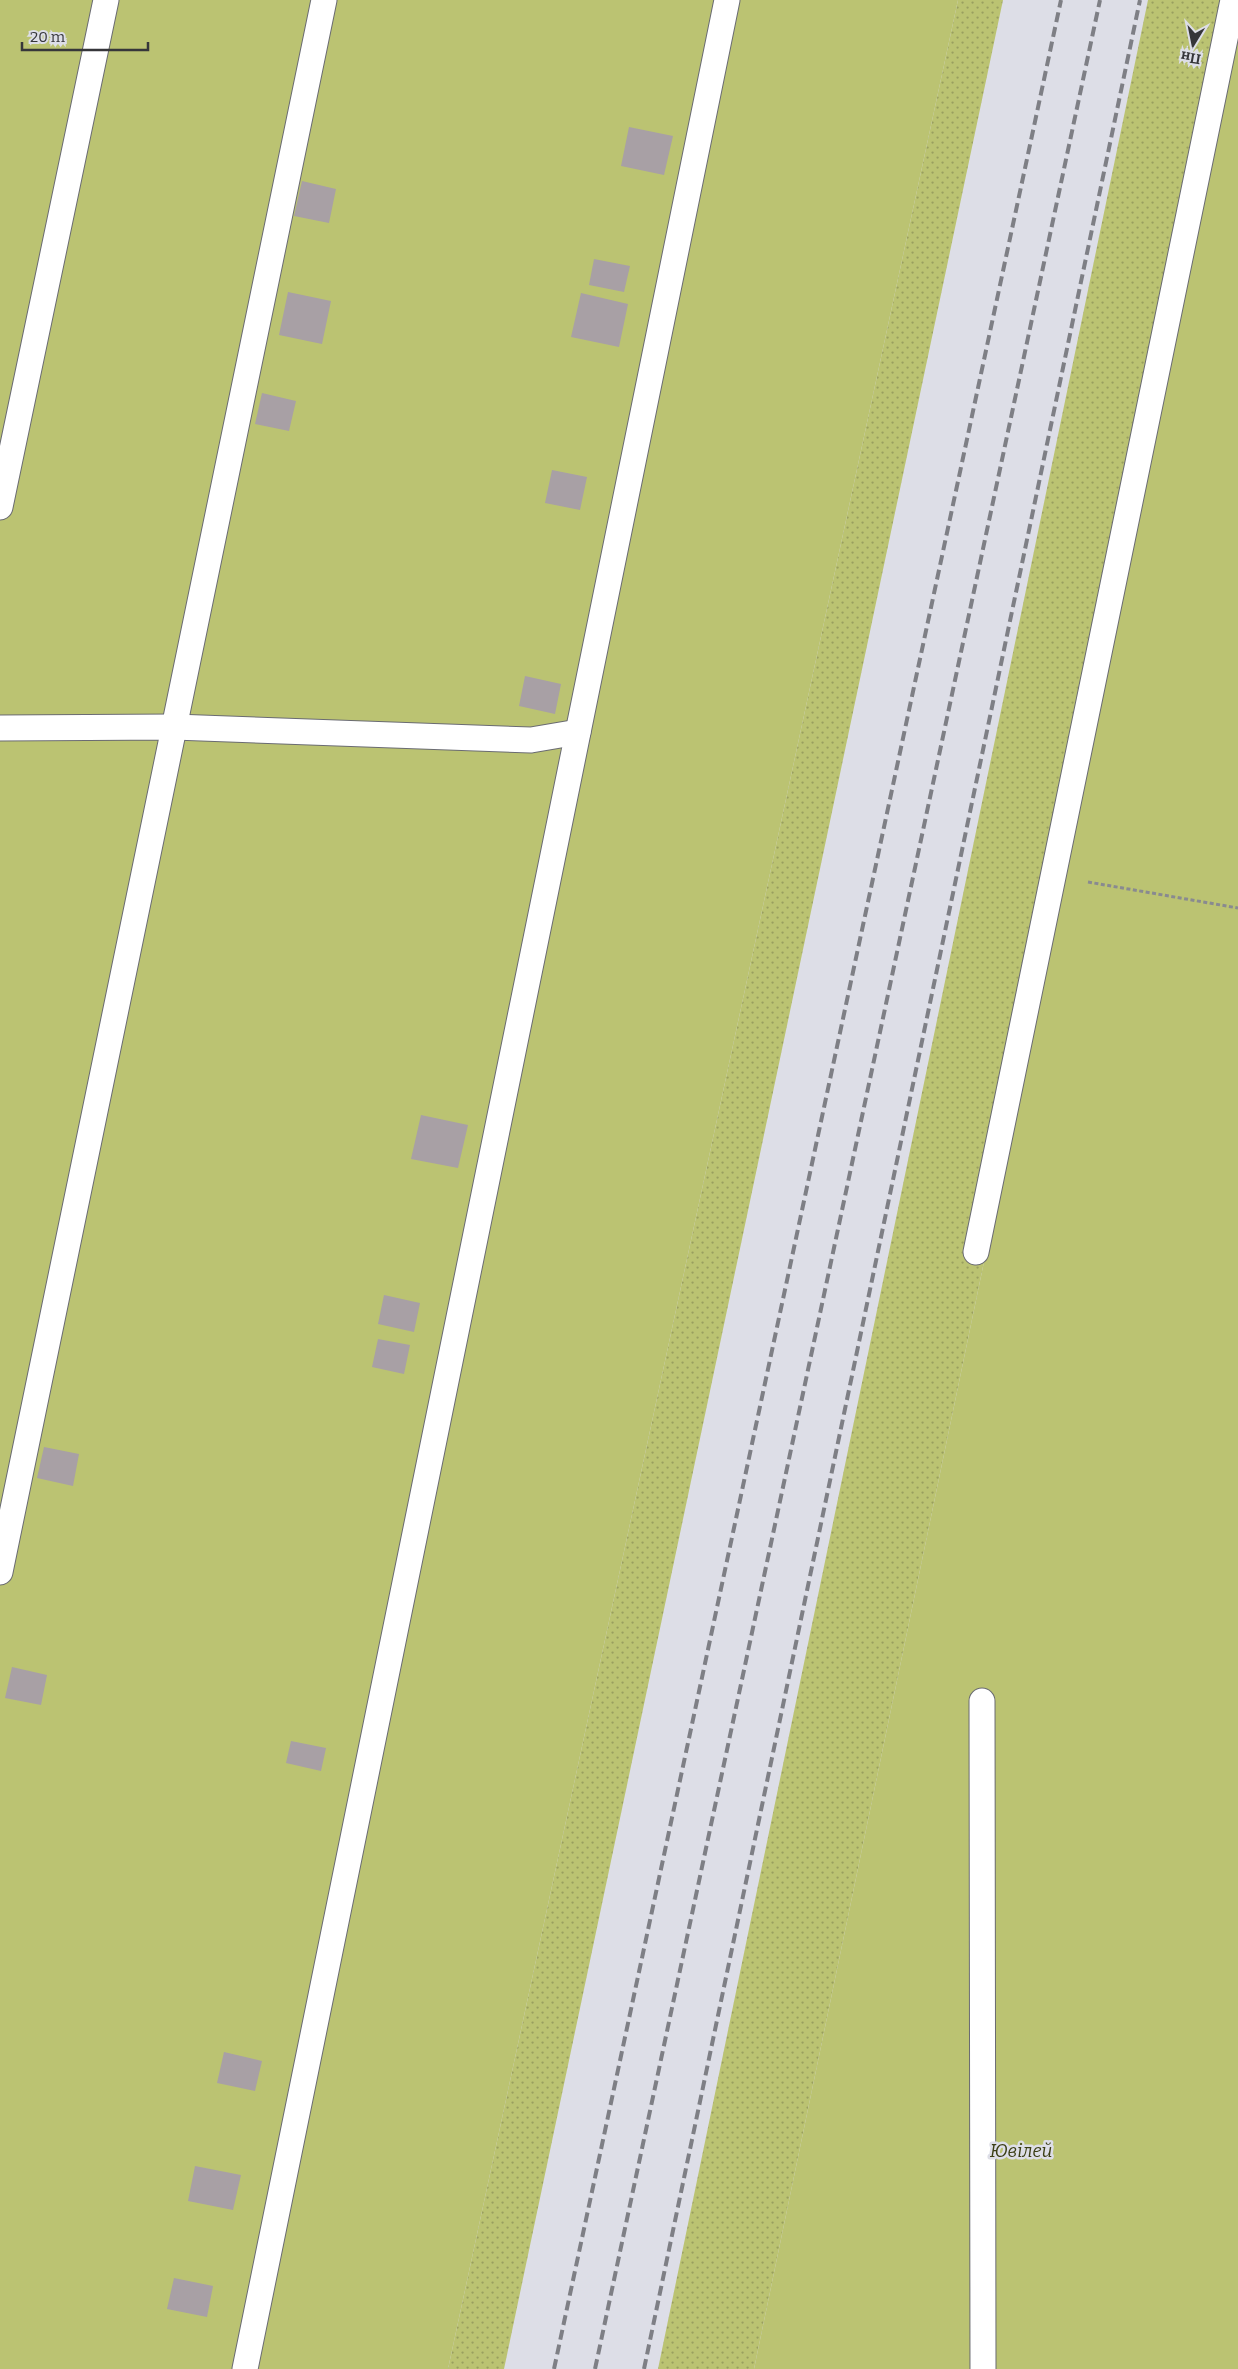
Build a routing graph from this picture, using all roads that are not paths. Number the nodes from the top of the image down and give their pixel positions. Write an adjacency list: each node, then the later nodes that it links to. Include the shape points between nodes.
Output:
1 (106, 0): 5 (lane)
2 (324, 0): 6 (lane)
3 (727, 0): 8 (lane)
4 (1233, 0): 9 (lane)
5 (0, 507)
6 (174, 727): 7 (lane); 8 (lane, via 531,740); 10 (lane)
7 (0, 728)
8 (578, 732): 12 (lane)
9 (976, 1252)
10 (0, 1572)
11 (982, 1700): 13 (lane)
12 (245, 2369)
13 (983, 2369)

